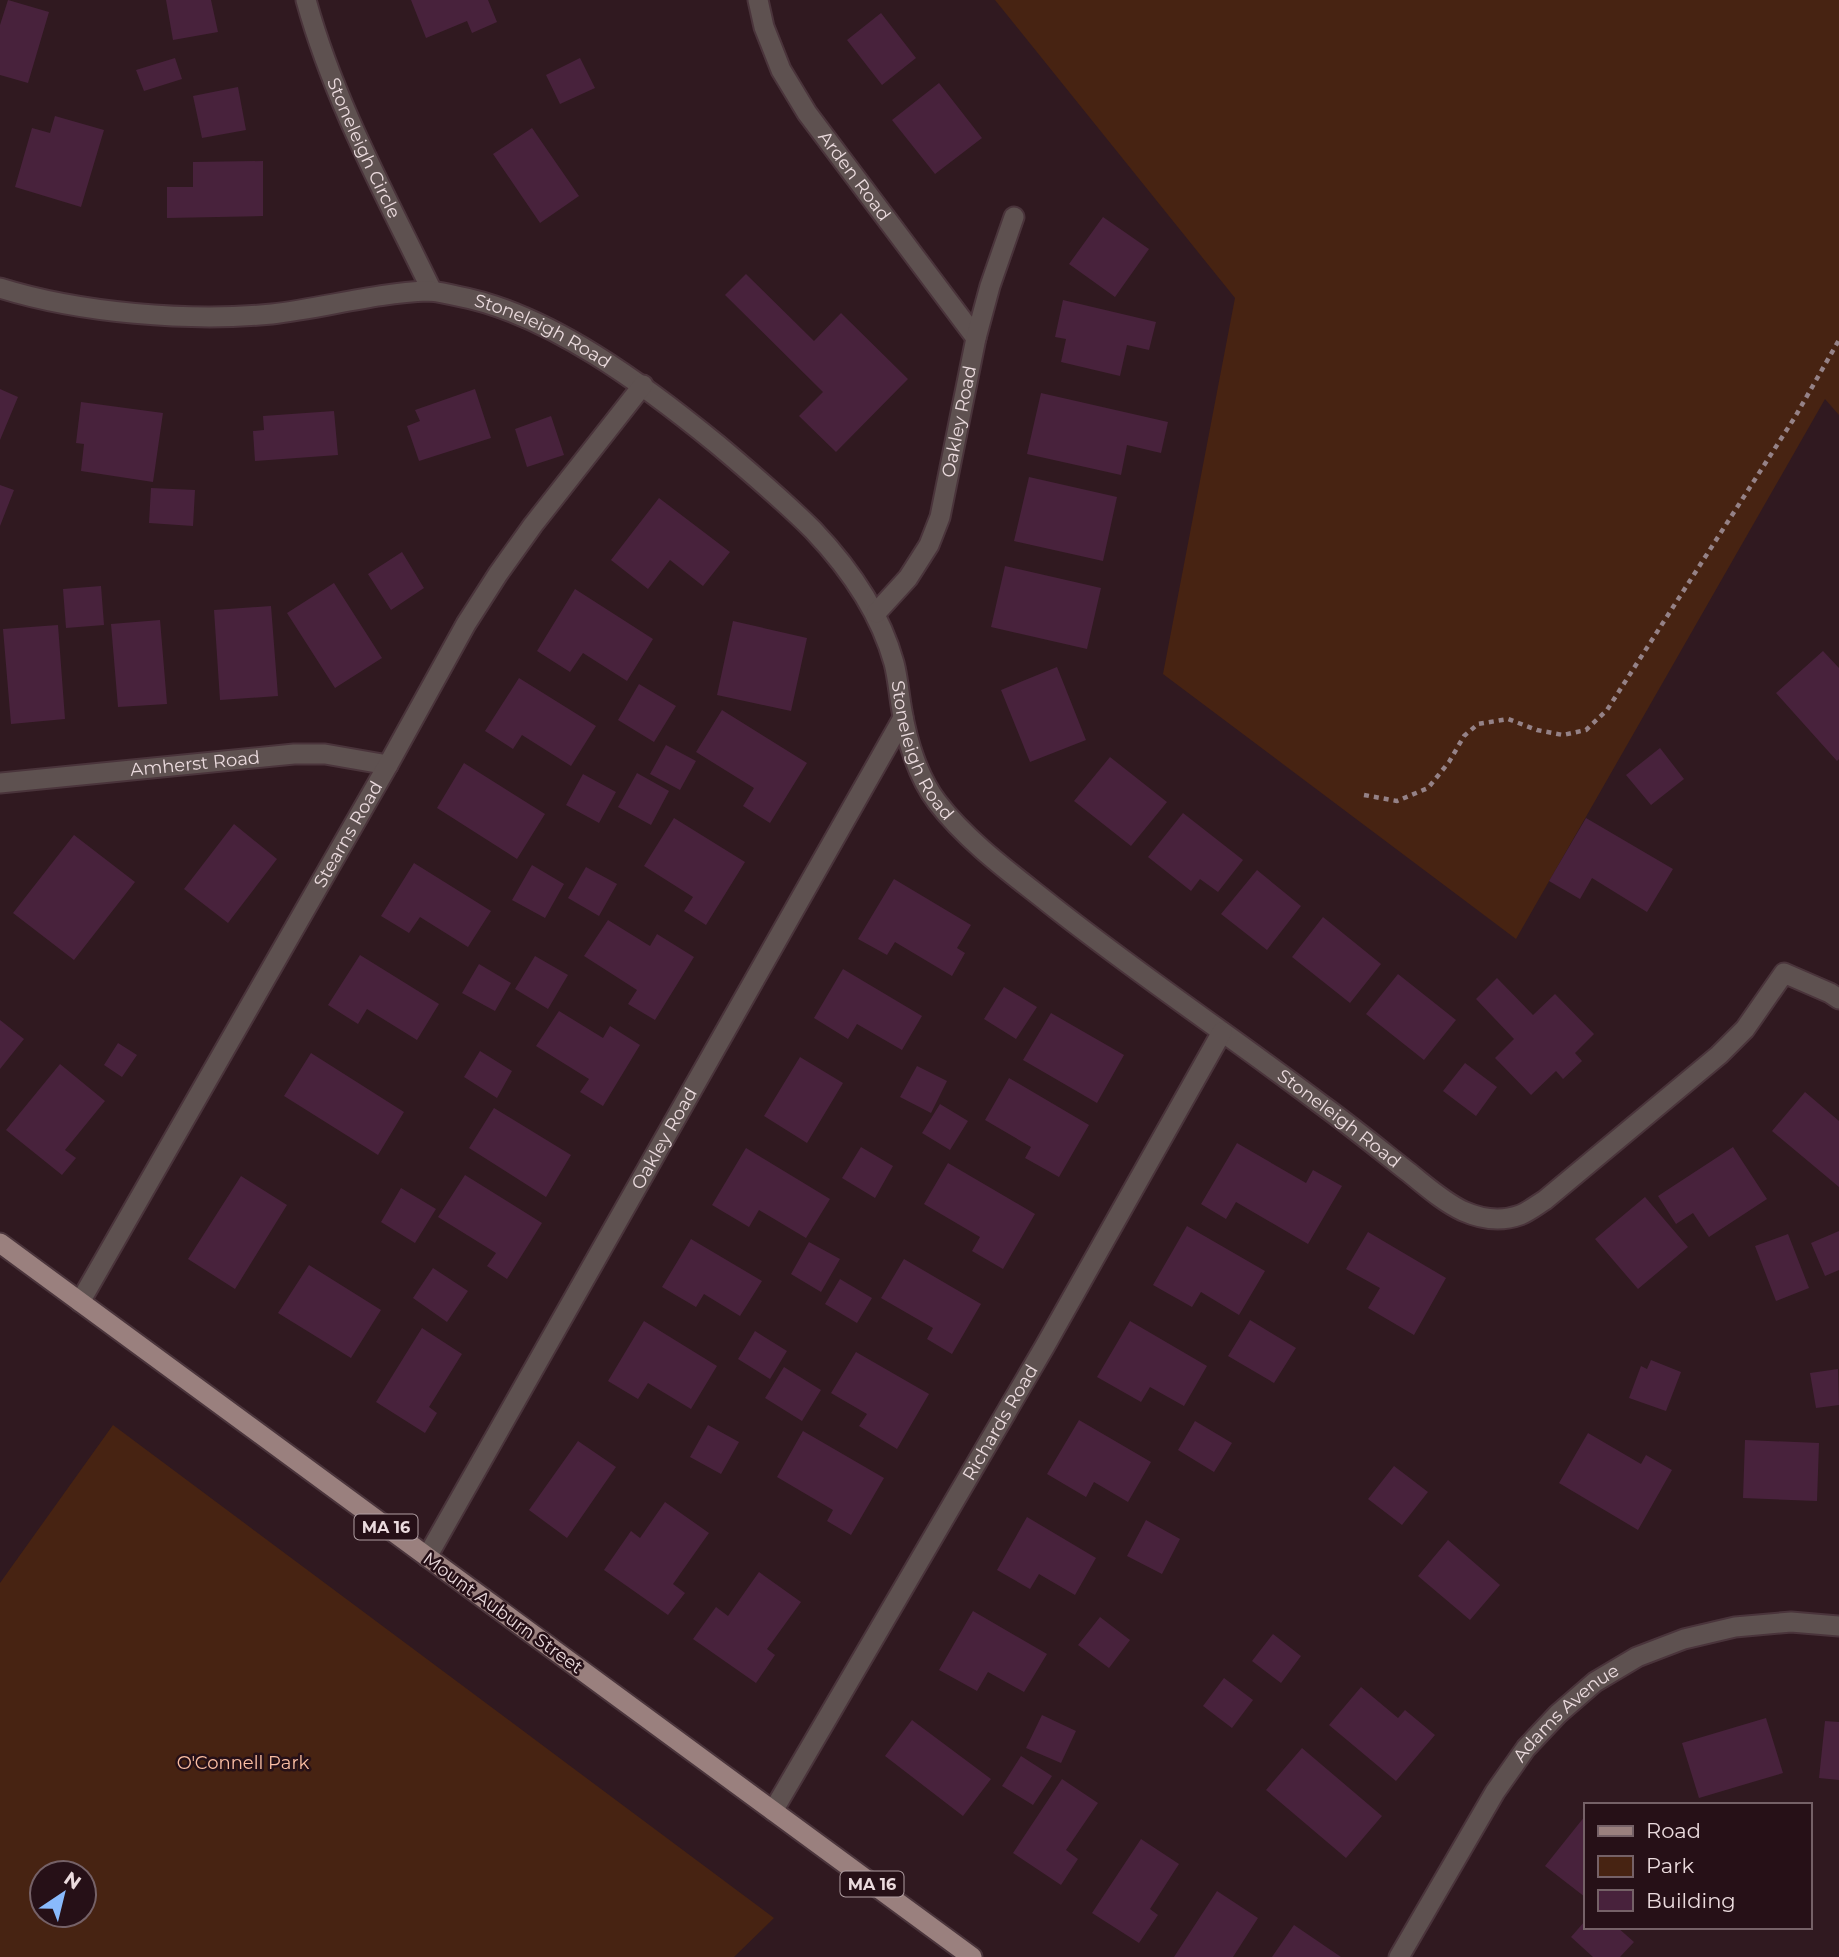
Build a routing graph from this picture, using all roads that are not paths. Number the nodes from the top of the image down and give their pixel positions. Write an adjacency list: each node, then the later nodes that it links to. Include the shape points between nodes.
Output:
1 (306, 0): 5 (street, Stoneleigh Circle, via 360,145)
2 (758, 0): 6 (street, Arden Road, via 781,70 807,113)
3 (1014, 217): 6 (street, Oakley Road)
4 (0, 288): 5 (street, Stoneleigh Road, via 81,307 203,316 269,314)
5 (432, 291): 7 (street, Stoneleigh Road, via 482,300 526,318)
6 (976, 338): 8 (street, Oakley Road, via 940,517 908,578)
7 (643, 385): 8 (street, Stoneleigh Road, via 816,533); 10 (street, Stearns Road, via 498,574)
8 (876, 613): 9 (street, Stoneleigh Road, via 894,663)
9 (903, 718): 13 (street, Stoneleigh Road, via 916,764 935,800 965,832 1004,868); 16 (street, Oakley Road)
10 (388, 765): 11 (street, Amherst Road, via 325,754 293,754); 15 (street, Stearns Road)
11 (0, 783)
12 (1839, 999): 13 (street, Stoneleigh Road, via 1784,973 1745,1028 1719,1055 1545,1200 1521,1215 1494,1220 1442,1199)
13 (1222, 1032): 18 (street, Richards Road)
14 (0, 1243): 15 (main road, Mount Auburn Street / MA 16)
15 (80, 1302): 16 (main road, Mount Auburn Street / MA 16)
16 (427, 1557): 18 (main road, Mount Auburn Street / MA 16)
17 (1839, 1626): 20 (street, Adams Avenue, via 1791,1622 1735,1627 1637,1657 1595,1682 1526,1748 1495,1792)
18 (773, 1811): 19 (main road, Mount Auburn Street / MA 16)
19 (972, 1957)
20 (1399, 1957)

